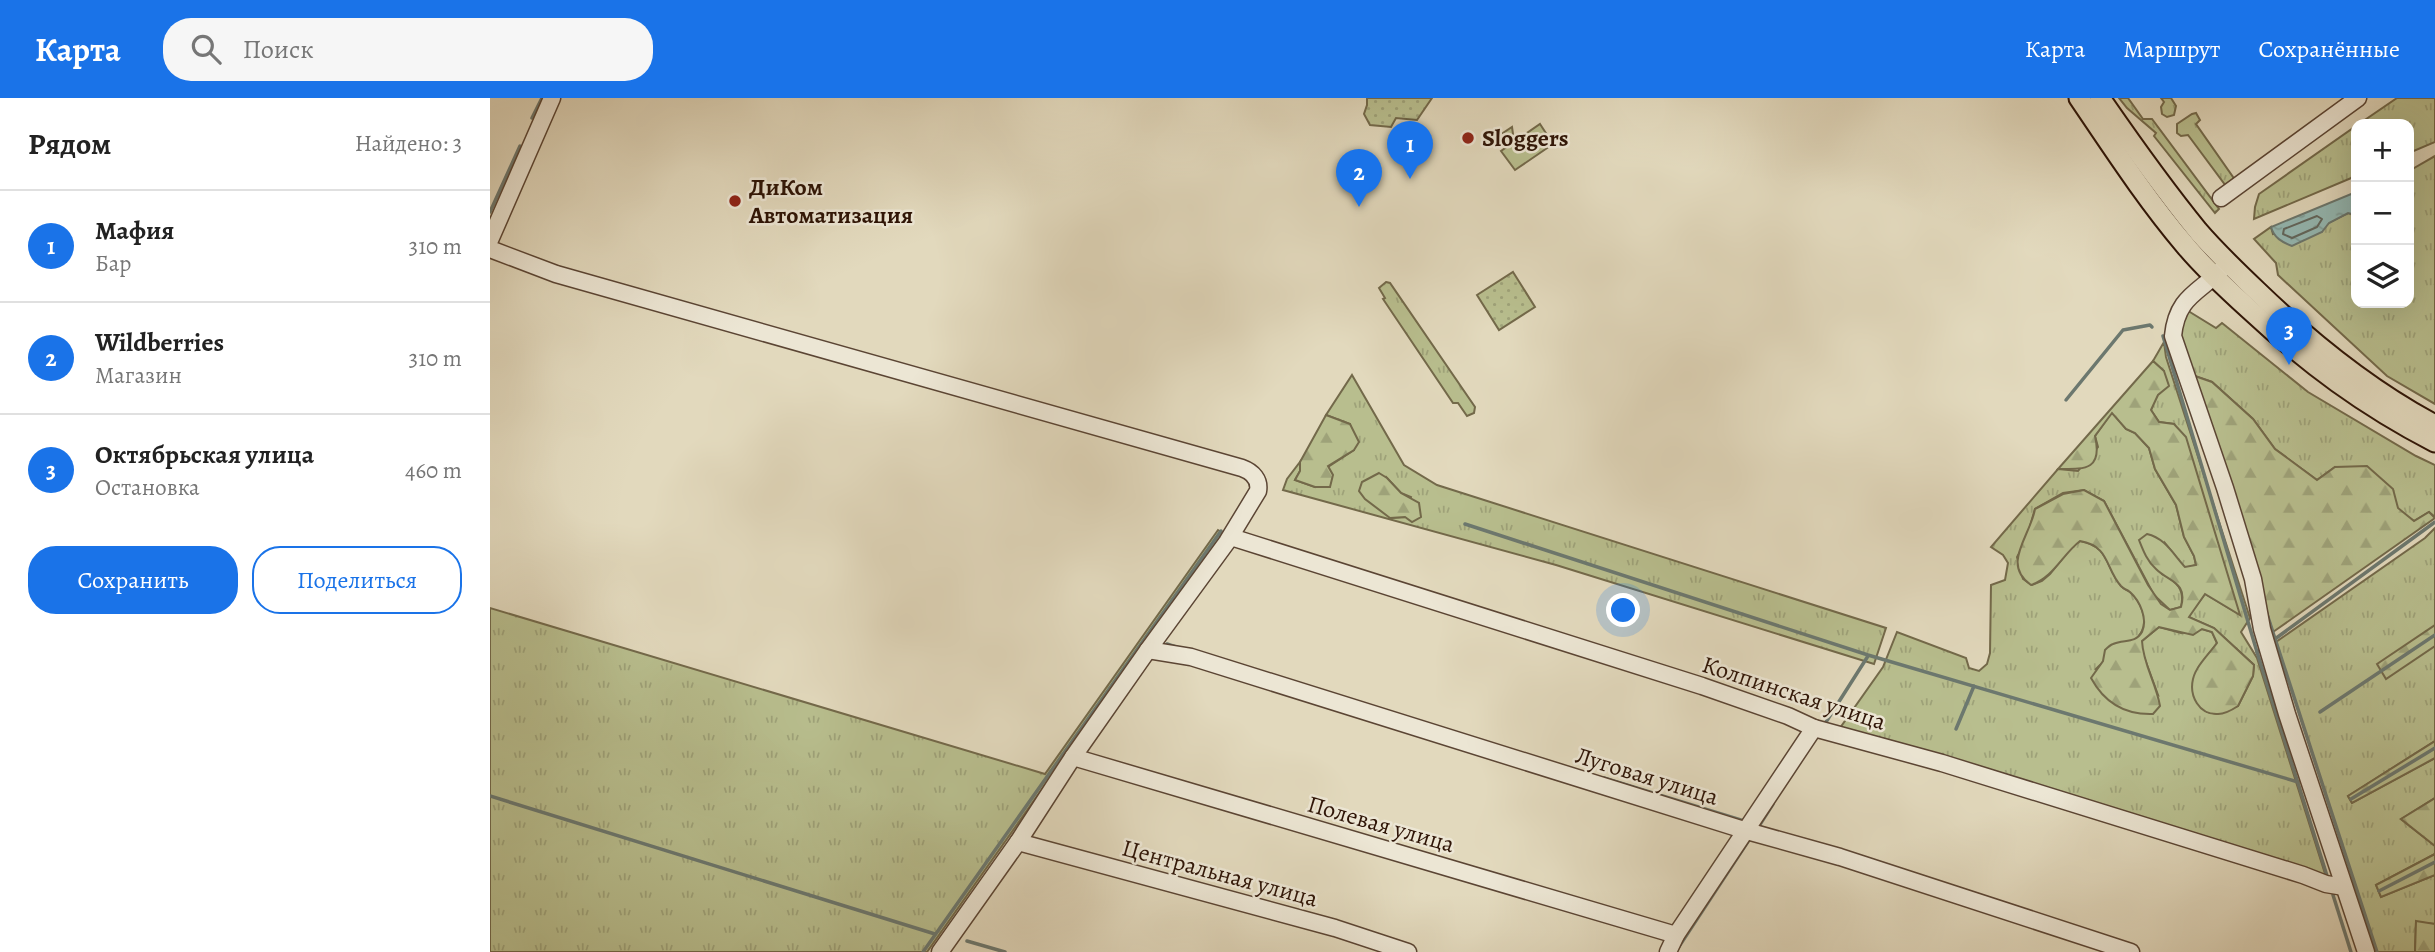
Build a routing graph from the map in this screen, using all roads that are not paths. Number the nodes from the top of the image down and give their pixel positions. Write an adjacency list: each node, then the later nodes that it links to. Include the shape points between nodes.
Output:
1 (552, 98): 6 (street)
2 (2079, 98): 8 (main road, via 2185,246)
3 (2100, 98): 8 (main road)
4 (2358, 98): 5 (street)
5 (2221, 198)
6 (490, 240)
7 (490, 249): 11 (street, via 556,274 1246,469 1259,484 1258,491)
8 (2221, 270): 9 (main road, via 2352,373); 10 (main road, via 2293,350 2342,388); 17 (street, via 2187,299 2173,336 2225,488 2253,579 2267,647)
9 (2435, 425)
10 (2435, 442)
11 (1231, 537): 12 (street); 13 (street, Колпинская улица, via 1702,686)
12 (1148, 650): 14 (street); 15 (street, Луговая улица, via 1191,657)
13 (1814, 729): 15 (street); 17 (street, Колпинская улица, via 1942,763)
14 (1073, 757): 16 (street); 18 (street, Полевая улица)
15 (1747, 831): 18 (street); 22 (street, Луговая улица)
16 (1018, 842): 19 (street); 20 (street, Центральная улица)
17 (2344, 887): 23 (street)
18 (1676, 936): 21 (street)
19 (940, 952)
20 (1408, 952)
21 (1668, 952)
22 (2131, 952)
23 (2366, 952)

